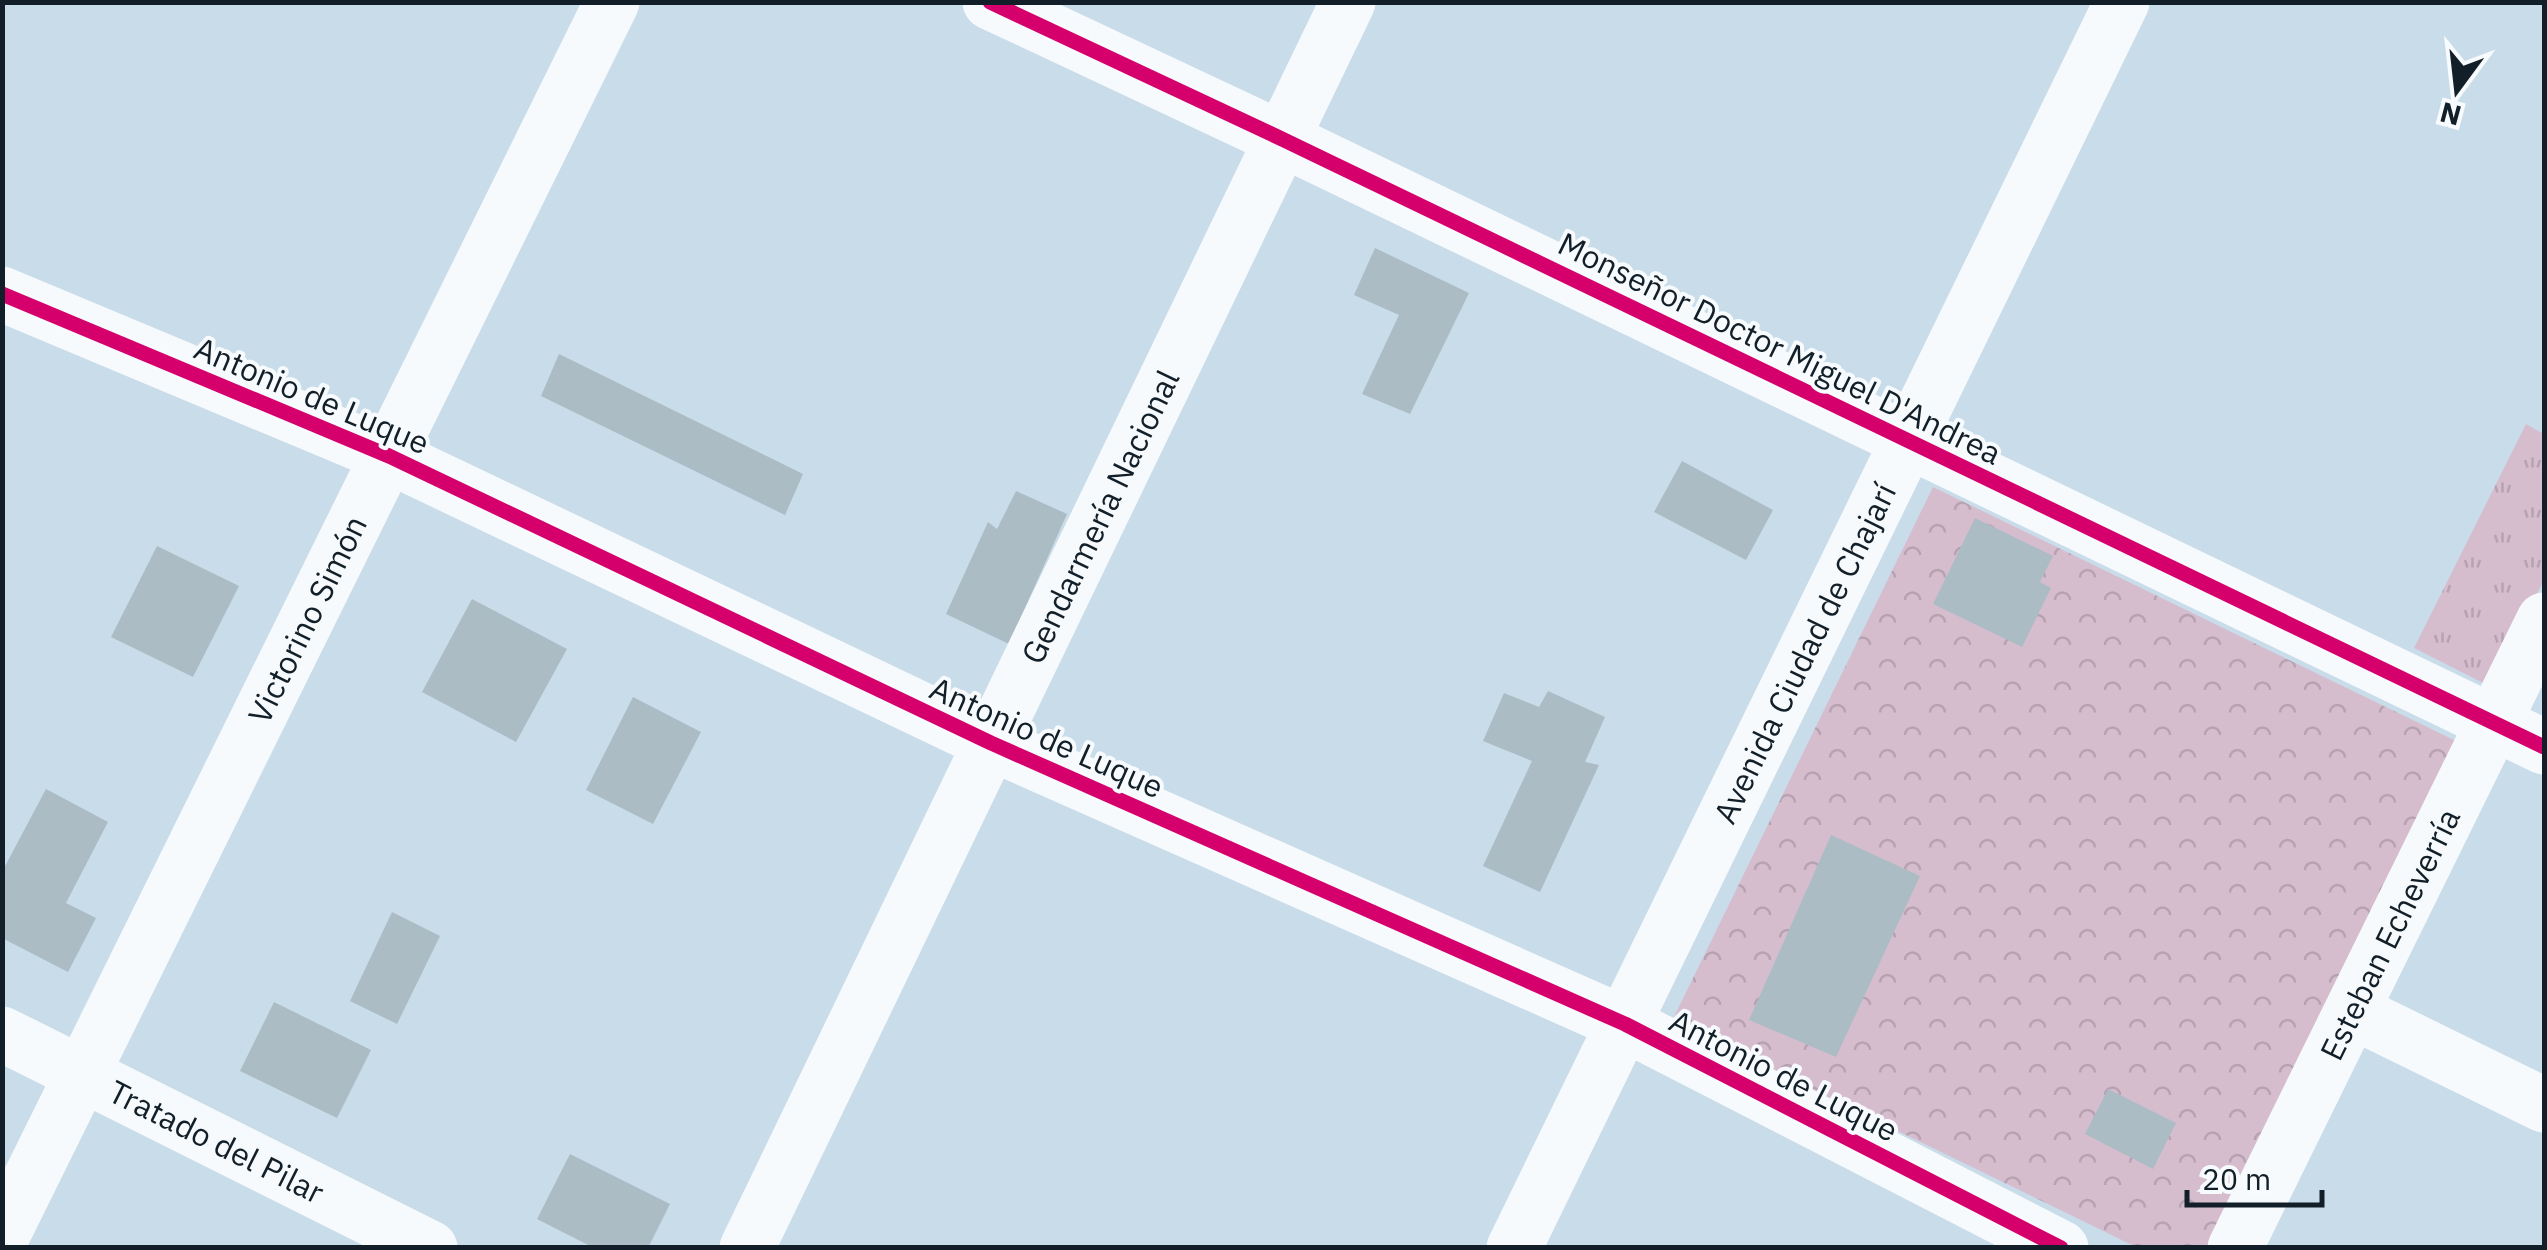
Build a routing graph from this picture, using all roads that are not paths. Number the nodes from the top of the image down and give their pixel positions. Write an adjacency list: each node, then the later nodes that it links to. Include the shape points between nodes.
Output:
1 (612, 2): 8 (street, Victorino Simón)
2 (990, 2): 5 (street, Monseñor Doctor Miguel D'Andrea)
3 (1348, 2): 5 (street, Gendarmería Nacional)
4 (2122, 2): 7 (street, Avenida Ciudad de Chajarí)
5 (1282, 140): 7 (street, Monseñor Doctor Miguel D'Andrea); 11 (street, Gendarmería Nacional)
6 (2, 294): 8 (street, Antonio de Luque)
7 (1908, 440): 10 (street, Monseñor Doctor Miguel D'Andrea); 14 (street, Avenida Ciudad de Chajarí)
8 (389, 456): 11 (street, Antonio de Luque); 16 (street, Victorino Simón)
9 (2544, 620): 10 (street, Esteban Echeverría)
10 (2492, 722): 12 (street, Monseñor Doctor Miguel D'Andrea); 13 (street, Esteban Echeverría)
11 (991, 744): 14 (street, Antonio de Luque); 20 (street, Gendarmería Nacional)
12 (2544, 747)
13 (2352, 1012): 17 (street); 23 (street, Esteban Echeverría)
14 (1624, 1024): 21 (street, Avenida Ciudad de Chajarí); 22 (street, Antonio de Luque)
15 (2, 1034): 16 (street, Tratado del Pilar)
16 (82, 1074): 18 (street, Victorino Simón); 19 (street, Tratado del Pilar)
17 (2544, 1105)
18 (2, 1236)
19 (430, 1248)
20 (746, 1248)
21 (1514, 1248)
22 (2061, 1248)
23 (2235, 1248)

